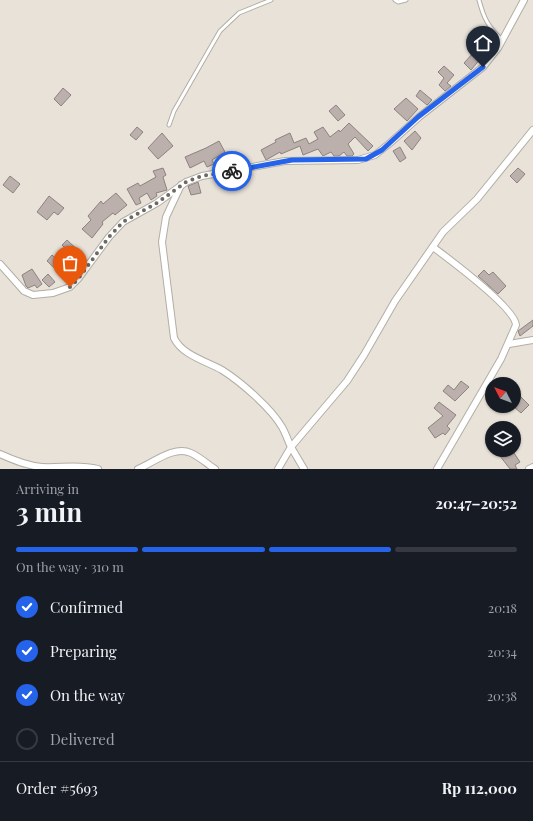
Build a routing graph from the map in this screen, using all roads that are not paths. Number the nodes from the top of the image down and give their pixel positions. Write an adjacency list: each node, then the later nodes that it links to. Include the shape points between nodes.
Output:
1 (271, 0): 7 (lane, via 239,13 220,31 174,111)
2 (395, 0): 3 (lane)
3 (406, 0)
4 (479, 0): 6 (lane, via 483,17)
5 (524, 0): 6 (street)
6 (502, 40): 9 (street, via 475,74 418,117 382,150 366,159 285,161 202,176)
7 (169, 125)
8 (533, 130): 10 (street, via 477,199 453,220)
9 (182, 184): 11 (street, via 157,203 123,222 78,279 63,290 40,295 29,294 19,287); 14 (street, via 166,218 162,235 176,343 222,370 262,403 283,428)
10 (433, 247): 13 (street, via 500,302 513,317 516,325); 14 (street, via 395,301 347,381)
11 (0, 264)
12 (533, 340): 13 (street)
13 (509, 344): 22 (street)
14 (291, 448): 20 (street); 21 (street)
15 (0, 454): 17 (street, via 27,465 71,465)
16 (533, 467): 23 (street)
17 (98, 469)
18 (138, 469): 19 (street, via 168,454 183,451 198,457)
19 (215, 469)
20 (278, 469)
21 (304, 469)
22 (437, 469)
23 (529, 469)

